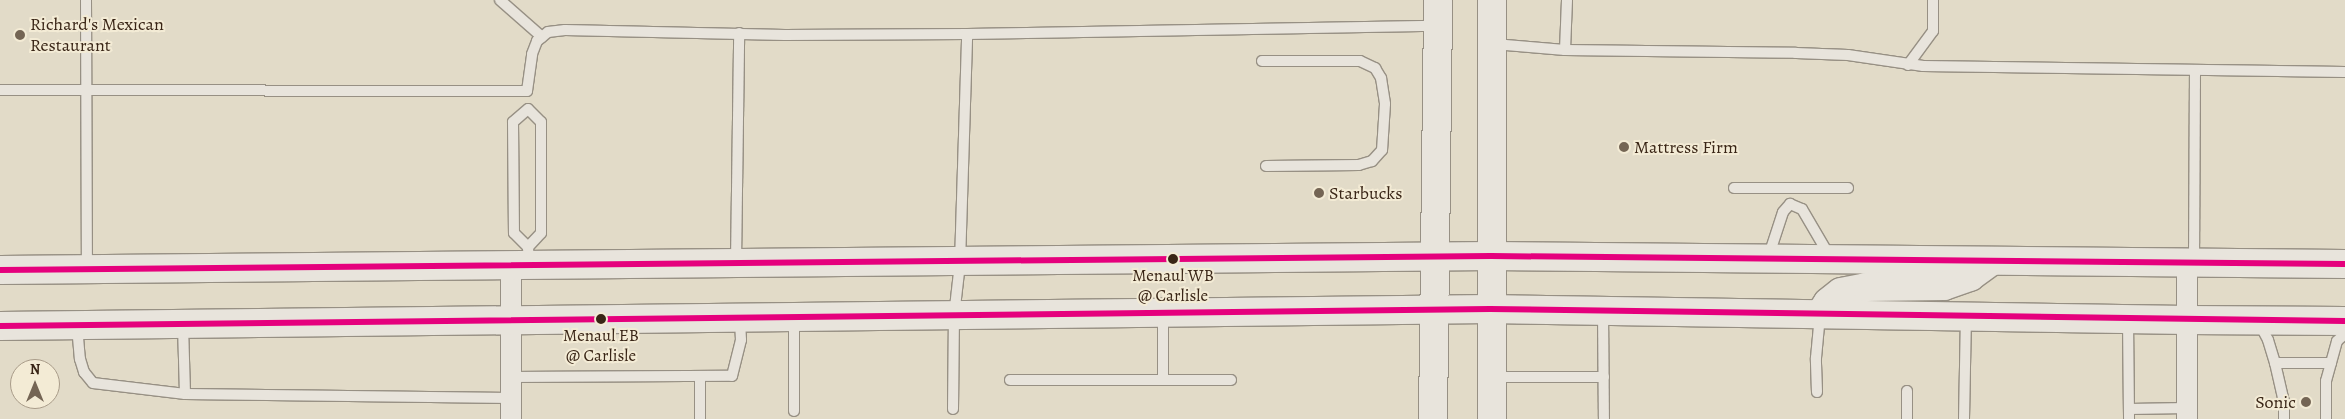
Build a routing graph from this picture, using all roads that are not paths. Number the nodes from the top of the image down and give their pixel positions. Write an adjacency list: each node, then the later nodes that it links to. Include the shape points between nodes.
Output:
1 (86, 0): 17 (lane)
2 (500, 0): 9 (lane)
3 (1492, 0): 10 (main road)
4 (1567, 0): 11 (lane)
5 (1933, 0): 13 (lane, via 1933,31)
6 (1438, 13): 8 (lane); 26 (main road)
7 (739, 33): 8 (lane); 9 (lane, via 564,30 548,32); 32 (lane)
8 (967, 34): 31 (lane)
9 (542, 37): 18 (lane, via 532,54)
10 (1492, 43): 11 (lane); 25 (main road)
11 (1565, 50): 13 (lane, via 1848,55)
12 (1262, 62): 20 (lane, via 1360,62 1375,68 1381,78 1385,104 1382,150 1372,161 1359,165)
13 (1908, 65): 14 (lane)
14 (2195, 70): 15 (lane); 33 (lane)
15 (2345, 72)
16 (0, 90): 17 (lane)
17 (88, 90): 18 (lane); 35 (lane)
18 (528, 91): 19 (lane)
19 (528, 109): 27 (lane, via 513,122 514,233); 27 (lane, via 541,122 541,233)
20 (1266, 166)
21 (1734, 188): 22 (lane)
22 (1795, 188): 23 (lane); 24 (lane)
23 (1848, 188)
24 (1795, 206): 28 (lane, via 1790,204 1783,212); 29 (lane, via 1802,208)
25 (1491, 256): 26 (main road); 28 (main road); 37 (main road)
26 (1434, 257): 31 (main road); 38 (main road)
27 (523, 259): 32 (main road); 35 (main road); 50 (street)
28 (1768, 259): 29 (main road)
29 (1832, 260): 30 (main road)
30 (1991, 262): 33 (main road); 41 (main road, via 1970,277 1944,286 1866,287 1841,292)
31 (960, 263): 32 (main road); 42 (lane)
32 (736, 264)
33 (2190, 264): 34 (main road); 47 (street)
34 (2345, 264)
35 (87, 269): 36 (main road)
36 (0, 270)
37 (1490, 309): 38 (main road); 39 (main road); 59 (main road)
38 (1433, 310): 40 (main road); 74 (main road)
39 (1603, 310): 41 (main road); 60 (lane)
40 (1164, 313): 42 (main road); 62 (lane)
41 (1820, 314): 43 (main road); 65 (lane)
42 (954, 316): 44 (main road); 68 (lane)
43 (1966, 316): 46 (main road); 78 (lane)
44 (794, 318): 45 (main road); 69 (lane)
45 (740, 319): 50 (main road); 58 (lane, via 741,340 732,376)
46 (2128, 319): 47 (main road); 70 (lane)
47 (2187, 320): 48 (main road); 71 (street)
48 (2257, 320): 49 (main road); 55 (lane)
49 (2345, 321)
50 (511, 322): 51 (main road); 57 (street)
51 (183, 325): 53 (main road); 66 (lane)
52 (0, 326): 53 (main road)
53 (77, 326): 66 (lane, via 80,359 84,372 93,383)
54 (2345, 334): 56 (lane, via 2337,341)
55 (2275, 363): 56 (lane); 79 (lane, via 2284,401)
56 (2331, 363): 80 (lane, via 2326,381)
57 (511, 377): 58 (lane); 67 (street)
58 (700, 377): 73 (lane)
59 (1491, 377): 60 (lane); 75 (main road)
60 (1604, 377): 76 (lane)
61 (1010, 380): 62 (lane)
62 (1163, 380): 63 (lane)
63 (1231, 380)
64 (1907, 391): 77 (lane)
65 (1817, 392)
66 (185, 394): 67 (lane)
67 (511, 398): 72 (street)
68 (953, 409)
69 (794, 411)
70 (2129, 414): 71 (lane)
71 (2187, 414)
72 (511, 419)
73 (700, 419)
74 (1433, 419)
75 (1492, 419)
76 (1604, 419)
77 (1906, 419)
78 (1964, 419)
79 (2284, 419)
80 (2326, 419)

